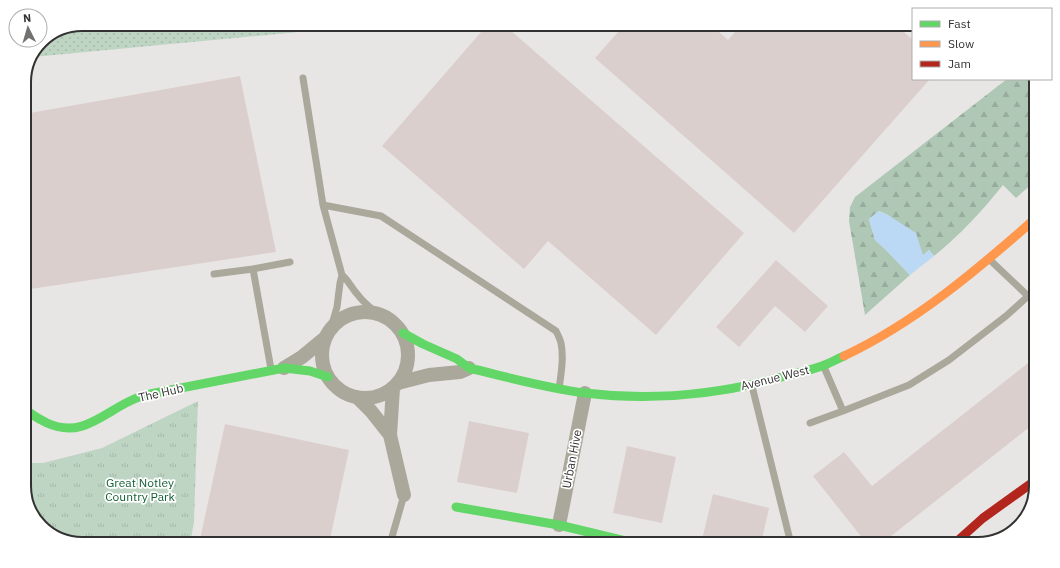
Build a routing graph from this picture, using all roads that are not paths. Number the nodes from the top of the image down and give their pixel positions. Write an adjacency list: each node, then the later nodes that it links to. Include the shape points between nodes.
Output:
1 (303, 78): 2 (lane)
2 (323, 205): 8 (lane); 19 (lane, via 381,216 556,331 561,342 562,354)
3 (1029, 224): 4 (main road, Avenue West)
4 (988, 259): 9 (lane); 13 (main road, Avenue West, via 899,326)
5 (290, 262): 6 (lane)
6 (253, 269): 7 (lane); 15 (lane)
7 (214, 274)
8 (342, 275): 10 (lane, via 363,302); 11 (lane, via 337,307)
9 (1028, 296): 22 (lane, via 949,360 909,385)
10 (376, 313): 11 (street, via 352,314 337,322); 12 (street, via 387,317)
11 (328, 333): 15 (street, The Hub, via 302,357); 16 (street, via 322,351)
12 (403, 333): 14 (main road, Avenue West, via 457,359); 18 (street, via 408,345 408,359 405,372)
13 (824, 365): 17 (main road, Avenue West); 22 (lane)
14 (469, 368): 18 (street, Avenue West, via 460,372 429,375); 19 (main road, Avenue West)
15 (278, 370): 16 (main road, The Hub, via 310,371); 23 (main road, The Hub, via 150,394 132,400 80,427 66,429 51,425)
16 (328, 377): 21 (street, via 346,394)
17 (752, 385): 20 (main road, Avenue West, via 723,391 664,396); 32 (lane)
18 (396, 386): 21 (street, via 376,397); 25 (street)
19 (559, 389): 20 (main road, Avenue West)
20 (585, 393): 29 (street, Urban Hive)
21 (357, 398): 25 (street)
22 (844, 412): 24 (lane)
23 (31, 414)
24 (810, 423)
25 (390, 435): 27 (street)
26 (1029, 485): 33 (main road, via 983,518)
27 (404, 495): 30 (lane)
28 (456, 507): 29 (main road)
29 (559, 525): 31 (main road)
30 (392, 537)
31 (609, 537)
32 (789, 537)
33 (962, 537)

